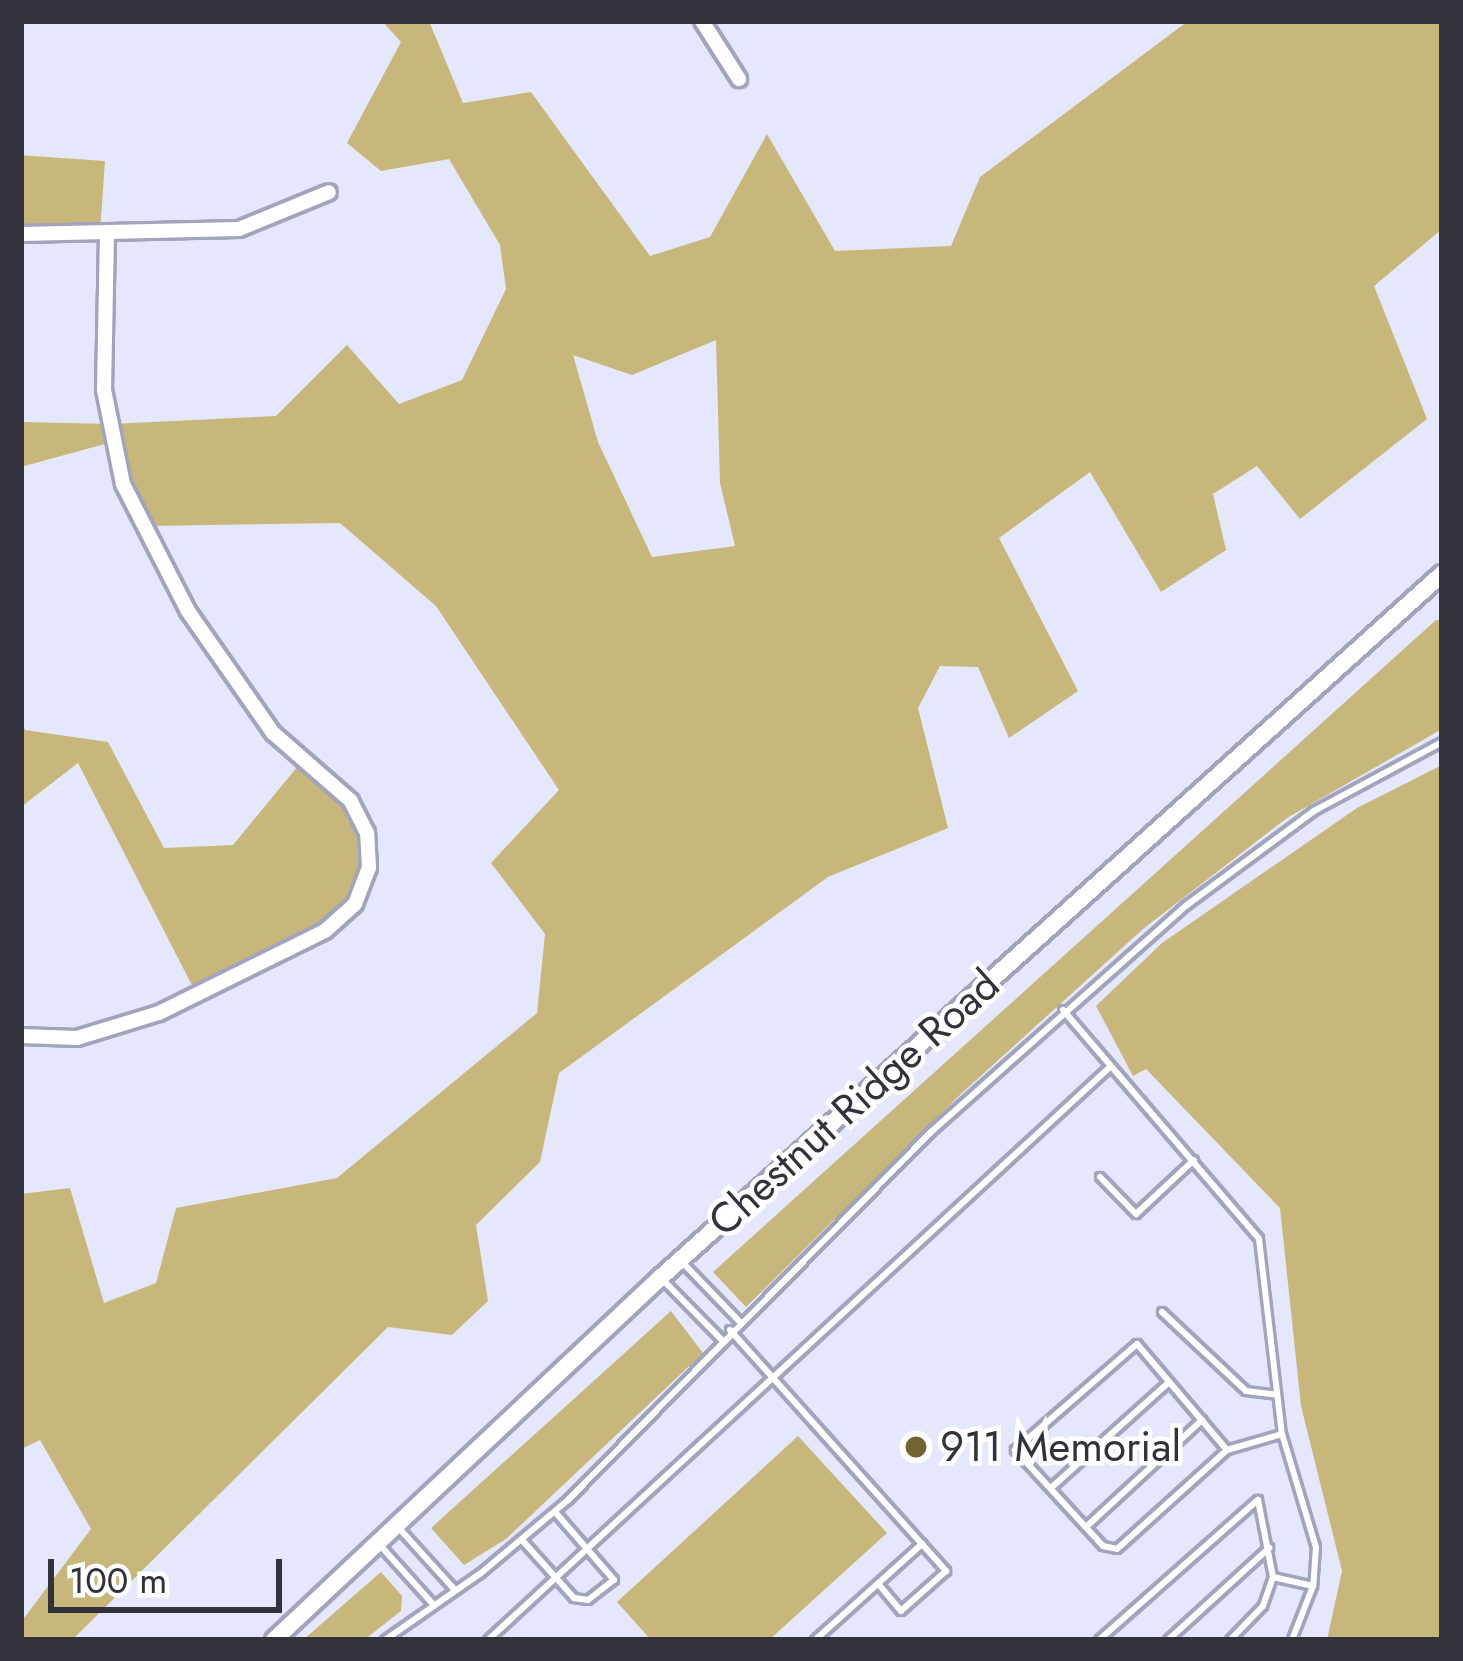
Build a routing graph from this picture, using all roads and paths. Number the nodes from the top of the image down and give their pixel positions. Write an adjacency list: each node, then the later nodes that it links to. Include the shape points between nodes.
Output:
1 (702, 21): 2 (street)
2 (739, 79)
3 (329, 192): 4 (street, via 238,230)
4 (107, 233): 5 (street); 9 (street, via 104,390 123,484 188,611 273,733 351,801 367,833 369,868 355,904 325,932 159,1013 77,1038)
5 (21, 235)
6 (1442, 574): 13 (street, Chestnut Ridge Road)
7 (1442, 742): 8 (lane, via 1314,811 1227,871)
8 (1063, 1010): 10 (lane); 16 (lane)
9 (21, 1036)
10 (1110, 1066): 11 (lane); 19 (lane)
11 (1194, 1160): 12 (lane, via 1136,1214); 21 (lane, via 1259,1239)
12 (1100, 1177)
13 (680, 1261): 14 (street, Chestnut Ridge Road); 16 (lane)
14 (660, 1278): 18 (lane); 27 (street, Chestnut Ridge Road)
15 (1162, 1312): 21 (lane, via 1246,1390)
16 (739, 1321): 17 (lane)
17 (730, 1330): 18 (lane); 19 (lane)
18 (723, 1341): 26 (lane)
19 (772, 1372): 31 (lane); 33 (lane)
20 (1169, 1382): 22 (lane); 25 (lane); 25 (lane, via 1138,1344 1016,1450)
21 (1277, 1395): 23 (lane)
22 (1202, 1420): 24 (lane); 28 (lane)
23 (1282, 1434): 24 (lane); 37 (lane, via 1316,1547)
24 (1228, 1450): 28 (lane, via 1117,1549)
25 (1051, 1488): 28 (lane)
26 (555, 1512): 30 (lane); 33 (lane)
27 (395, 1523): 29 (street, Chestnut Ridge Road); 38 (lane)
28 (1086, 1527)
29 (375, 1540): 39 (lane); 40 (street, Chestnut Ridge Road)
30 (522, 1540): 35 (lane); 38 (lane)
31 (922, 1544): 36 (lane); 36 (lane, via 946,1571 901,1611)
32 (1269, 1548): 34 (lane); 44 (lane, via 1258,1501); 45 (lane)
33 (587, 1549): 35 (lane); 35 (lane, via 614,1580 588,1600 574,1598)
34 (1273, 1577): 37 (lane); 46 (lane, via 1263,1606)
35 (556, 1578): 42 (lane)
36 (878, 1584): 43 (lane)
37 (1313, 1586): 47 (lane)
38 (455, 1590): 39 (lane)
39 (434, 1605): 41 (lane)
40 (274, 1640)
41 (386, 1640)
42 (488, 1640)
43 (815, 1640)
44 (1099, 1640)
45 (1168, 1640)
46 (1230, 1640)
47 (1292, 1640)

